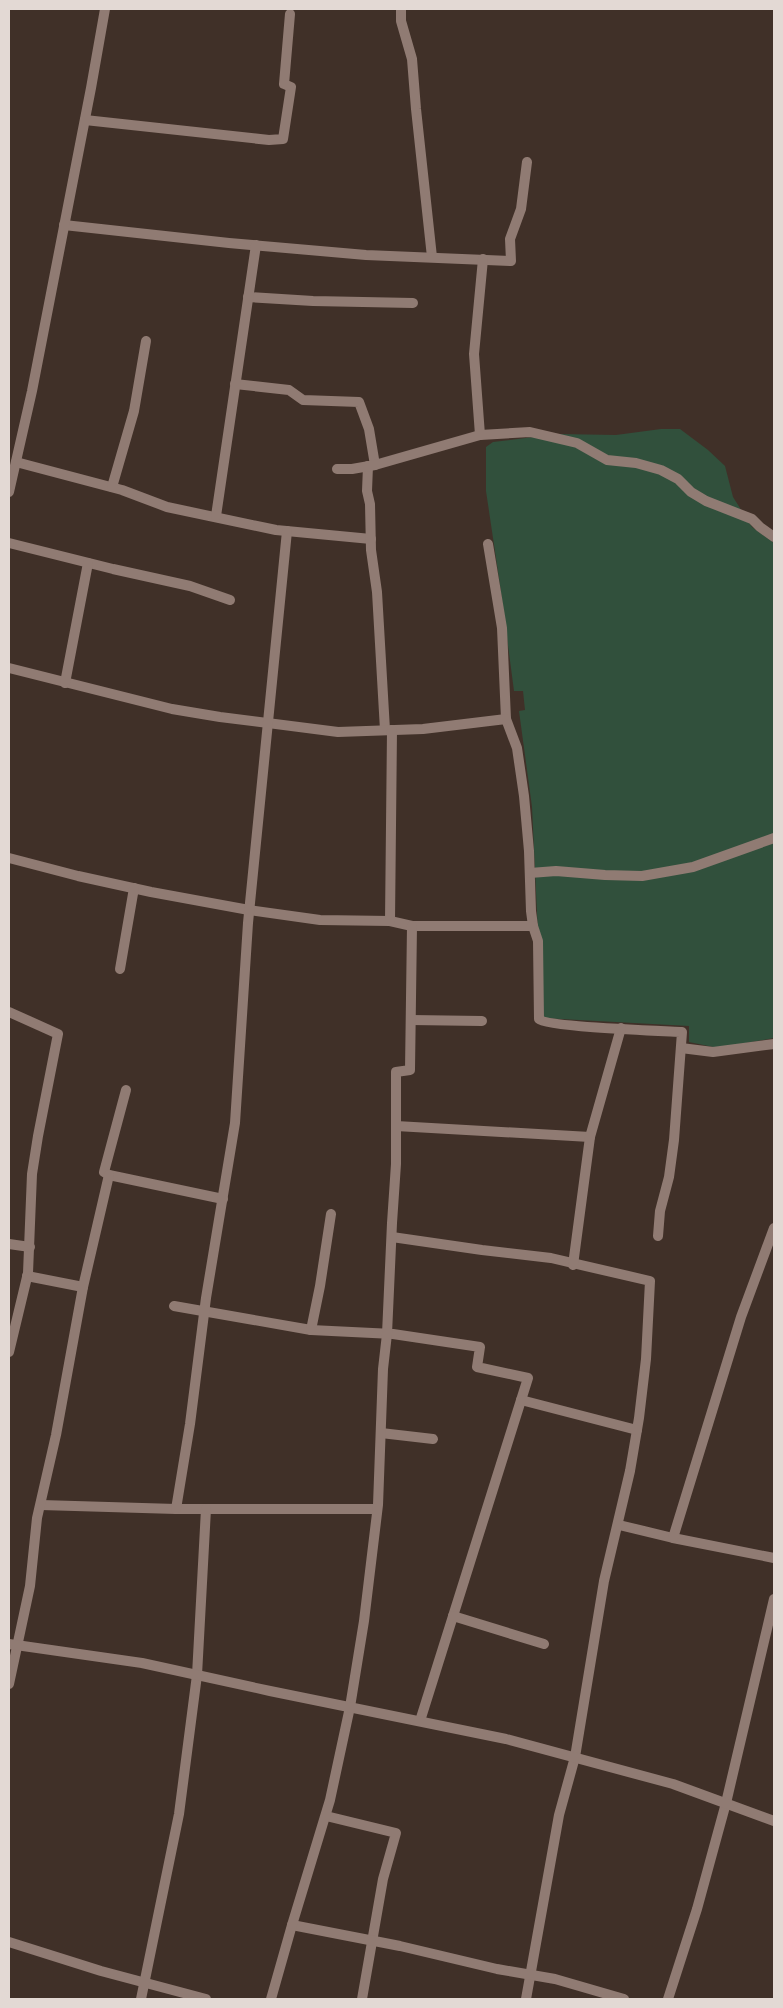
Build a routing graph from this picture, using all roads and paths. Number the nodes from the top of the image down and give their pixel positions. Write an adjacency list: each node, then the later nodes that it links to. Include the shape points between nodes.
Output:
1 (104, 9): 4 (street)
2 (400, 9): 8 (street, via 412,59)
3 (290, 14): 4 (street, via 284,84 291,87 283,139)
4 (85, 120): 6 (street)
5 (527, 162): 9 (street, via 521,209 510,238 511,260)
6 (64, 224): 7 (street); 15 (street)
7 (256, 246): 8 (street); 10 (street)
8 (432, 257): 9 (street)
9 (483, 259): 14 (street, via 474,354)
10 (248, 297): 11 (street); 13 (street)
11 (413, 304)
12 (146, 341): 18 (street, via 134,411)
13 (235, 384): 16 (street, via 290,390 303,400 359,402 369,429); 20 (street)
14 (480, 435): 16 (street); 22 (street, via 530,432 577,442 607,460 636,462 661,470 699,496 752,519)
15 (16, 462): 18 (street); 19 (street)
16 (372, 465): 17 (street); 23 (street, via 367,491)
17 (337, 469)
18 (112, 487): 20 (street, via 167,507)
19 (9, 492)
20 (216, 516): 21 (street)
21 (286, 531): 23 (street); 31 (street)
22 (774, 538)
23 (371, 539): 32 (street)
24 (9, 543): 26 (street)
25 (488, 544): 30 (street, via 502,628)
26 (88, 563): 27 (street, via 190,586); 29 (street)
27 (230, 600)
28 (9, 668): 29 (street)
29 (65, 683): 31 (street, via 172,709)
30 (506, 719): 32 (street); 35 (street, via 517,748)
31 (266, 722): 32 (street, via 338,732); 37 (street)
32 (388, 730): 38 (street)
33 (774, 838): 35 (street, via 693,867 642,876 556,871)
34 (9, 858): 36 (street)
35 (530, 873): 40 (street)
36 (134, 888): 37 (street); 41 (street)
37 (249, 910): 38 (street, via 320,920); 52 (street, via 235,1123)
38 (390, 921): 39 (street)
39 (412, 926): 40 (street); 43 (street)
40 (533, 926): 45 (street, via 538,940 540,1021)
41 (120, 969)
42 (9, 1012): 58 (street, via 58,1034 32,1174)
43 (412, 1020): 44 (street); 49 (street, via 410,1070 396,1072)
44 (482, 1021)
45 (621, 1028): 47 (street, via 682,1032); 50 (street)
46 (774, 1044): 47 (street, via 713,1052)
47 (681, 1048): 55 (street, via 674,1140)
48 (126, 1090): 51 (street, via 104,1172)
49 (396, 1126): 50 (street); 56 (street)
50 (590, 1137): 59 (street)
51 (109, 1176): 52 (street); 61 (street)
52 (223, 1199): 63 (street)
53 (331, 1214): 64 (street)
54 (774, 1228): 76 (street, via 741,1317)
55 (658, 1236)
56 (392, 1237): 59 (street, via 551,1258); 65 (street)
57 (9, 1244): 58 (street)
58 (30, 1247): 60 (street)
59 (572, 1265): 68 (street, via 650,1282 646,1359)
60 (27, 1276): 61 (street); 66 (street)
61 (83, 1287): 71 (street)
62 (174, 1306): 63 (street)
63 (204, 1311): 64 (street); 72 (street)
64 (311, 1330): 65 (street)
65 (388, 1334): 67 (street, via 480,1347 476,1367 528,1378); 69 (street)
66 (9, 1352)
67 (521, 1400): 68 (street); 79 (street)
68 (637, 1430): 75 (street)
69 (381, 1433): 70 (street); 74 (street)
70 (433, 1439)
71 (41, 1505): 72 (street); 80 (street, via 30,1586)
72 (176, 1509): 73 (street)
73 (206, 1509): 74 (street); 82 (street)
74 (377, 1509): 84 (street)
75 (619, 1525): 76 (street); 86 (street, via 604,1582)
76 (673, 1538): 77 (street)
77 (774, 1558)
78 (774, 1599): 87 (street)
79 (453, 1616): 81 (street); 85 (street)
80 (13, 1644): 82 (street, via 142,1663); 83 (street)
81 (544, 1644)
82 (197, 1675): 84 (street); 94 (street, via 179,1814)
83 (9, 1684)
84 (350, 1707): 85 (street); 88 (street)
85 (420, 1721): 86 (street)
86 (575, 1757): 87 (street, via 673,1784); 93 (street, via 560,1815)
87 (726, 1803): 89 (street); 101 (street)
88 (326, 1816): 90 (street); 91 (street, via 396,1834 383,1880)
89 (774, 1821)
90 (292, 1925): 91 (street); 97 (street)
91 (373, 1940): 93 (street); 98 (street)
92 (9, 1942): 94 (street)
93 (531, 1975): 99 (street); 100 (street)
94 (145, 1983): 95 (street); 96 (street)
95 (141, 1999)
96 (206, 1999)
97 (271, 1999)
98 (362, 1999)
99 (526, 1999)
100 (624, 1999)
101 (668, 1999)

